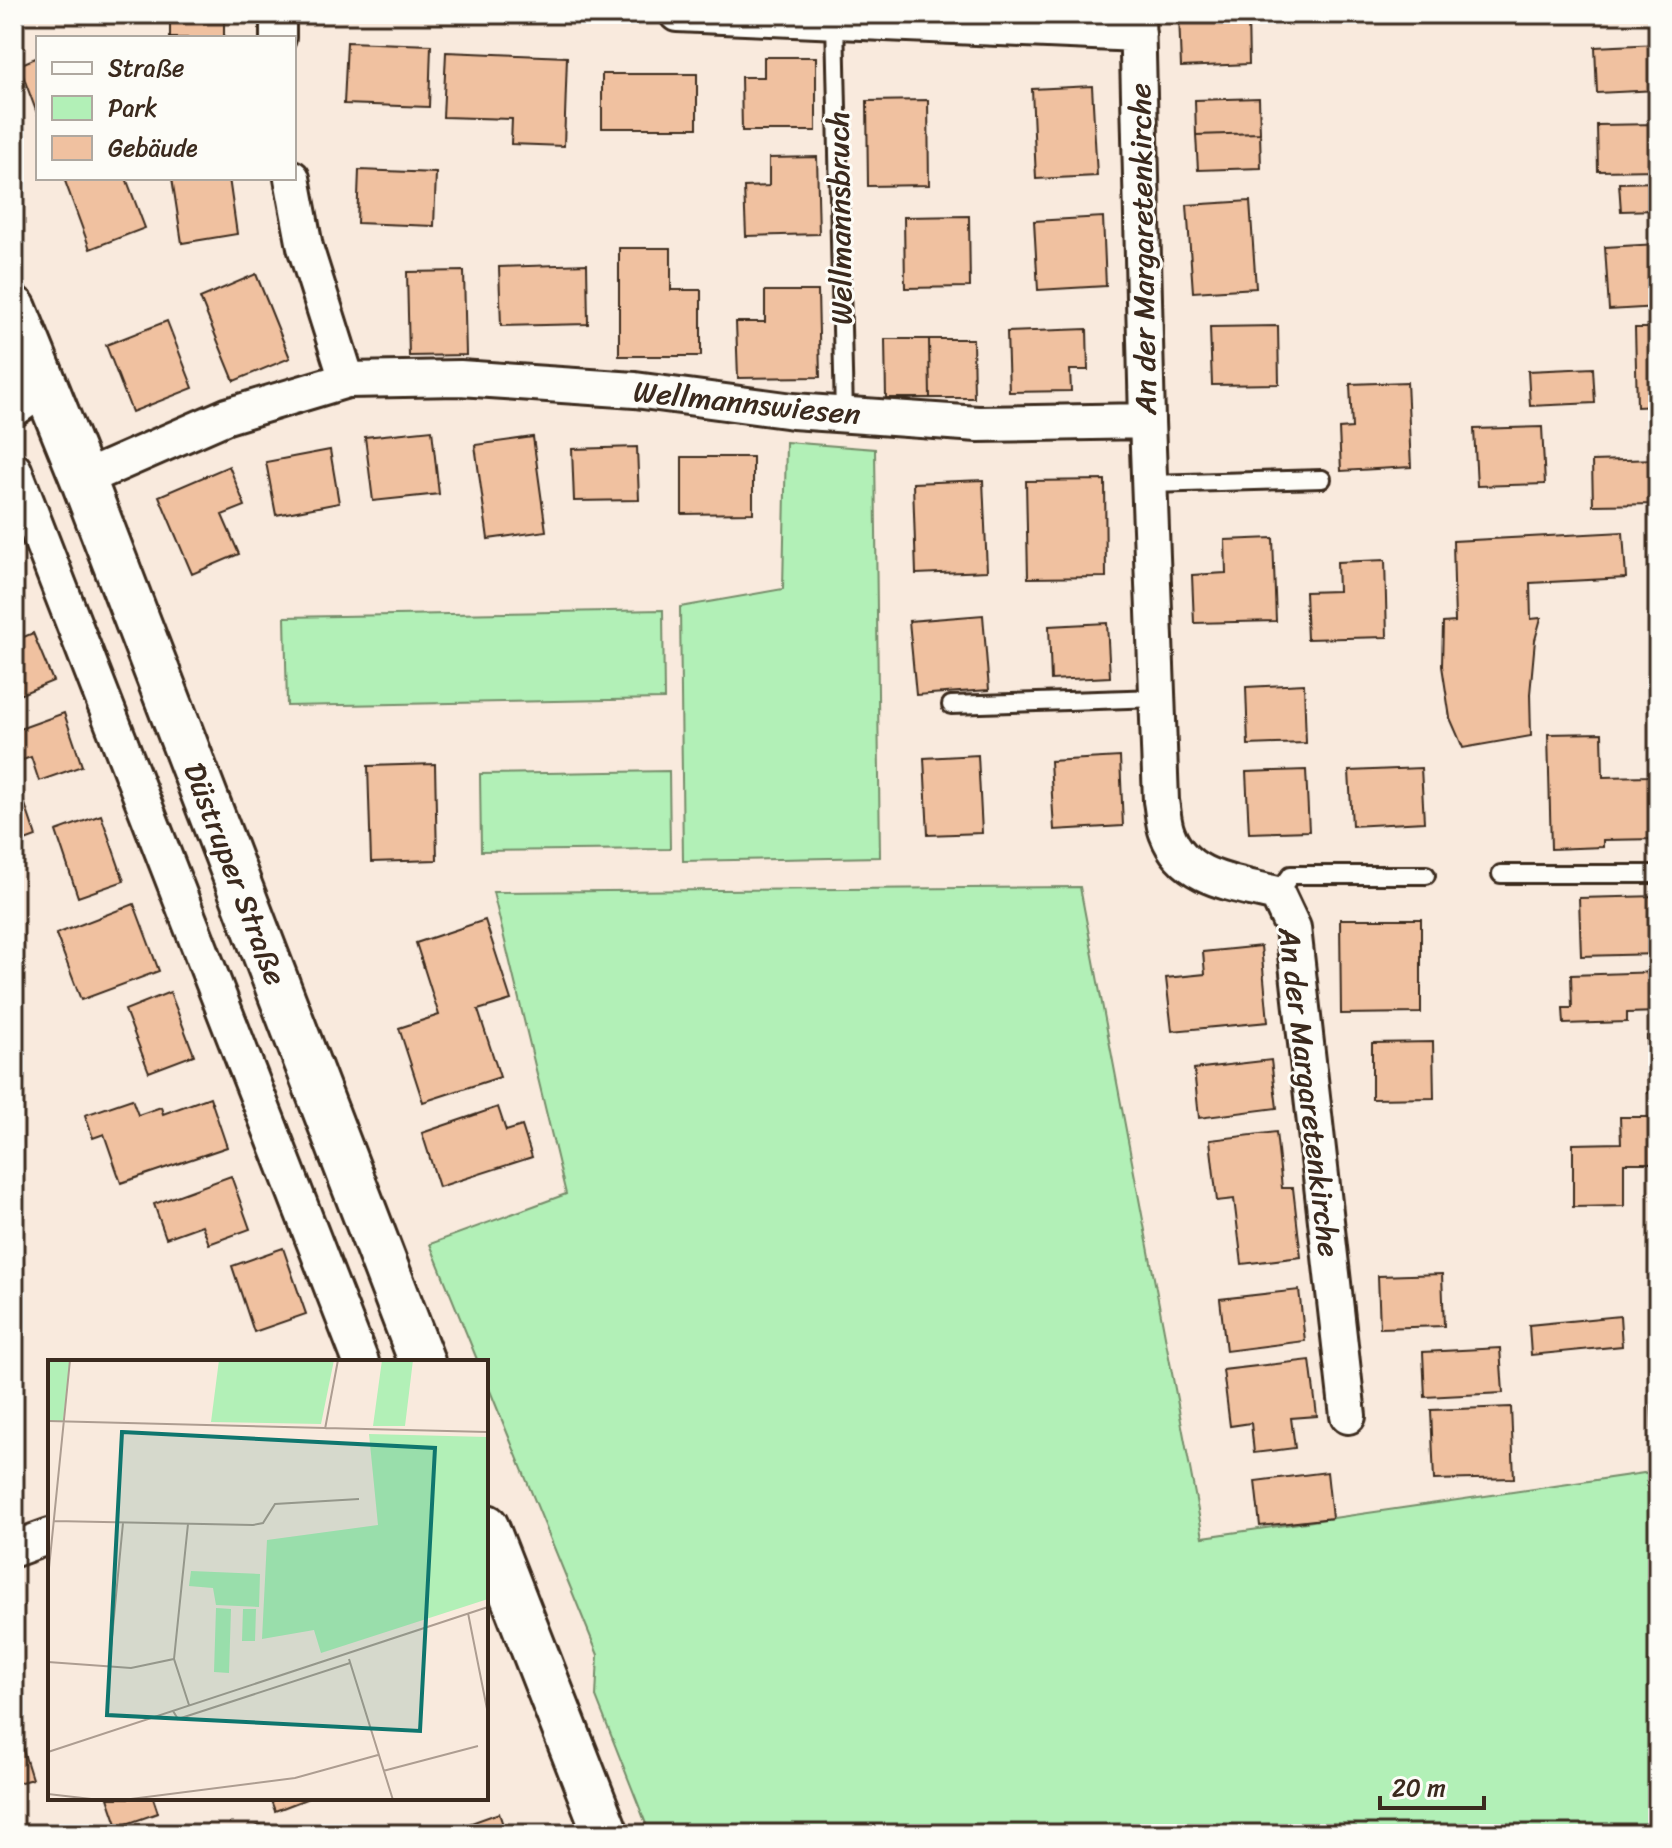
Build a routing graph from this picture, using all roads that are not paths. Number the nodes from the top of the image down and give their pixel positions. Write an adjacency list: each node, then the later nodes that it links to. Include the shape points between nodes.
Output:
1 (278, 14): 5 (street)
2 (677, 14): 3 (street)
3 (835, 21): 4 (street); 10 (lane, Wellmannsbruch)
4 (1138, 24): 11 (street, An der Margaretenkirche)
5 (278, 36)
6 (292, 180): 8 (street, via 305,247)
7 (14, 309): 9 (street, Düstruper Straße)
8 (347, 380): 10 (street, Wellmannswiesen, via 460,378 635,390); 13 (street, Wellmannswiesen, via 227,416)
9 (29, 398): 13 (street, Düstruper Straße)
10 (844, 415): 11 (street, Wellmannswiesen, via 978,424)
11 (1147, 421): 15 (street, An der Margaretenkirche)
12 (14, 470): 22 (street, Düstruper Straße)
13 (83, 479): 23 (street, Düstruper Straße)
14 (1322, 479): 15 (lane)
15 (1150, 484): 16 (street, An der Margaretenkirche)
16 (1158, 698): 17 (lane); 21 (street, An der Margaretenkirche, via 1161,801 1166,832 1182,860 1204,876)
17 (951, 705)
18 (1501, 874): 19 (lane)
19 (1658, 874)
20 (1426, 875): 21 (lane, via 1291,875)
21 (1277, 894): 24 (street, An der Margaretenkirche, via 1293,928)
22 (360, 1360)
23 (421, 1360)
24 (1348, 1416)
25 (488, 1532): 28 (street)
26 (48, 1537): 27 (street)
27 (14, 1549)
28 (606, 1834)

